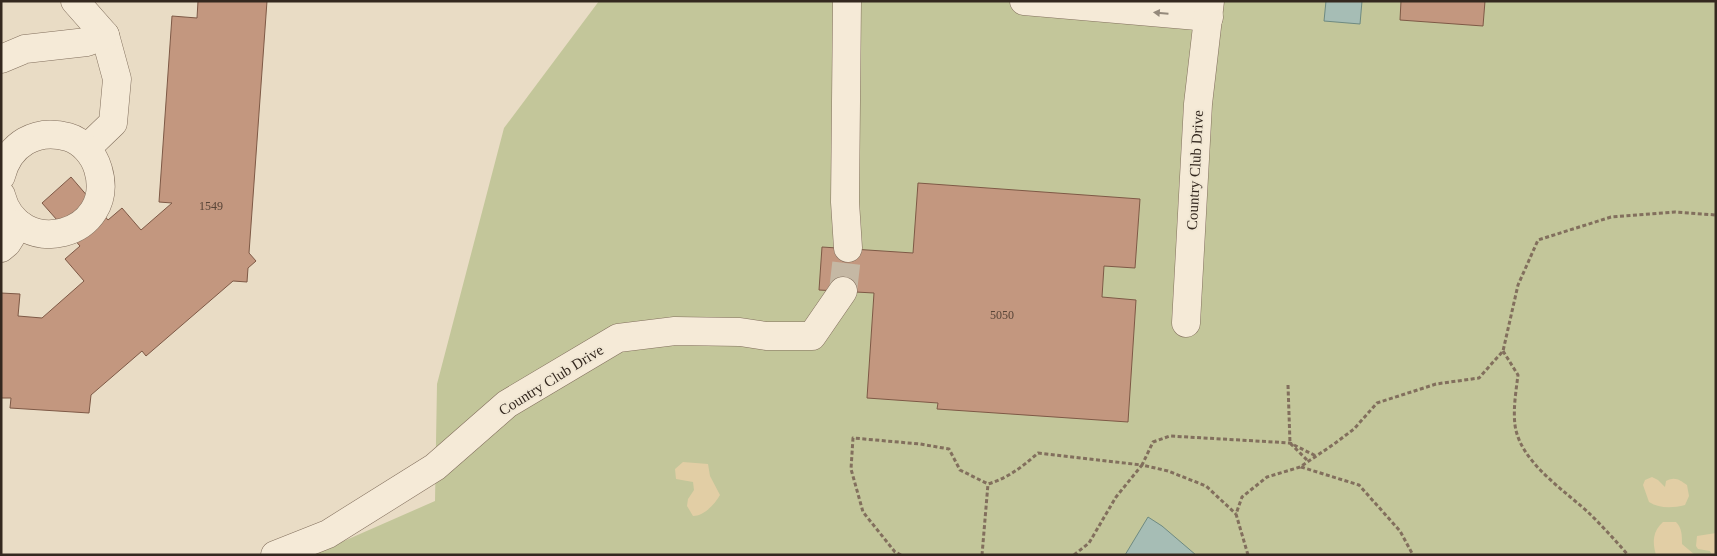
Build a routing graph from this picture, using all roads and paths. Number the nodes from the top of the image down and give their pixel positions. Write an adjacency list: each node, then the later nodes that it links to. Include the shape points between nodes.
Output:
1 (75, 1): 5 (lane)
2 (847, 1): 13 (lane, via 845,202)
3 (1024, 1): 4 (lane, Country Club Drive, one-way to 3)
4 (1210, 9): 15 (lane, Country Club Drive, via 1198,104)
5 (105, 34): 6 (lane, via 87,42 25,48); 7 (lane, via 117,79 113,123)
6 (1, 59)
7 (86, 148): 8 (lane, via 57,134 41,135 12,151); 11 (lane, via 96,162 101,178 100,195 94,211 83,224 68,232 51,235 34,232)
8 (1, 176)
9 (1, 195): 11 (lane, via 8,212)
10 (1716, 215): 16 (path, via 1675,212 1611,217 1538,240 1518,286)
11 (19, 224): 12 (lane)
12 (1, 248)
13 (848, 248)
14 (843, 291): 26 (lane, Country Club Drive, via 812,336 675,331 618,338 507,404 435,467 328,534)
15 (1186, 323)
16 (1502, 351): 19 (path, via 1478,378 1436,384 1377,403 1354,429); 32 (path, via 1518,375 1515,426 1525,451 1549,479 1591,515)
17 (1288, 385): 18 (path)
18 (1290, 443): 19 (path); 20 (path); 21 (path, via 1170,436 1153,442)
19 (1316, 456): 20 (path)
20 (1308, 461): 22 (path)
21 (1142, 465): 23 (path, via 1038,453 1002,480); 24 (path, via 1206,486); 29 (path, via 1116,497 1089,543)
22 (1300, 466): 24 (path, via 1267,477 1242,497); 31 (path, via 1359,485 1400,531)
23 (988, 484): 25 (path, via 960,470 949,449 853,438 851,468 863,512); 28 (path)
24 (1236, 514): 30 (path)
25 (895, 553): 27 (path)
26 (275, 555)
27 (901, 555)
28 (982, 555)
29 (1074, 555)
30 (1248, 555)
31 (1414, 555)
32 (1628, 555)

